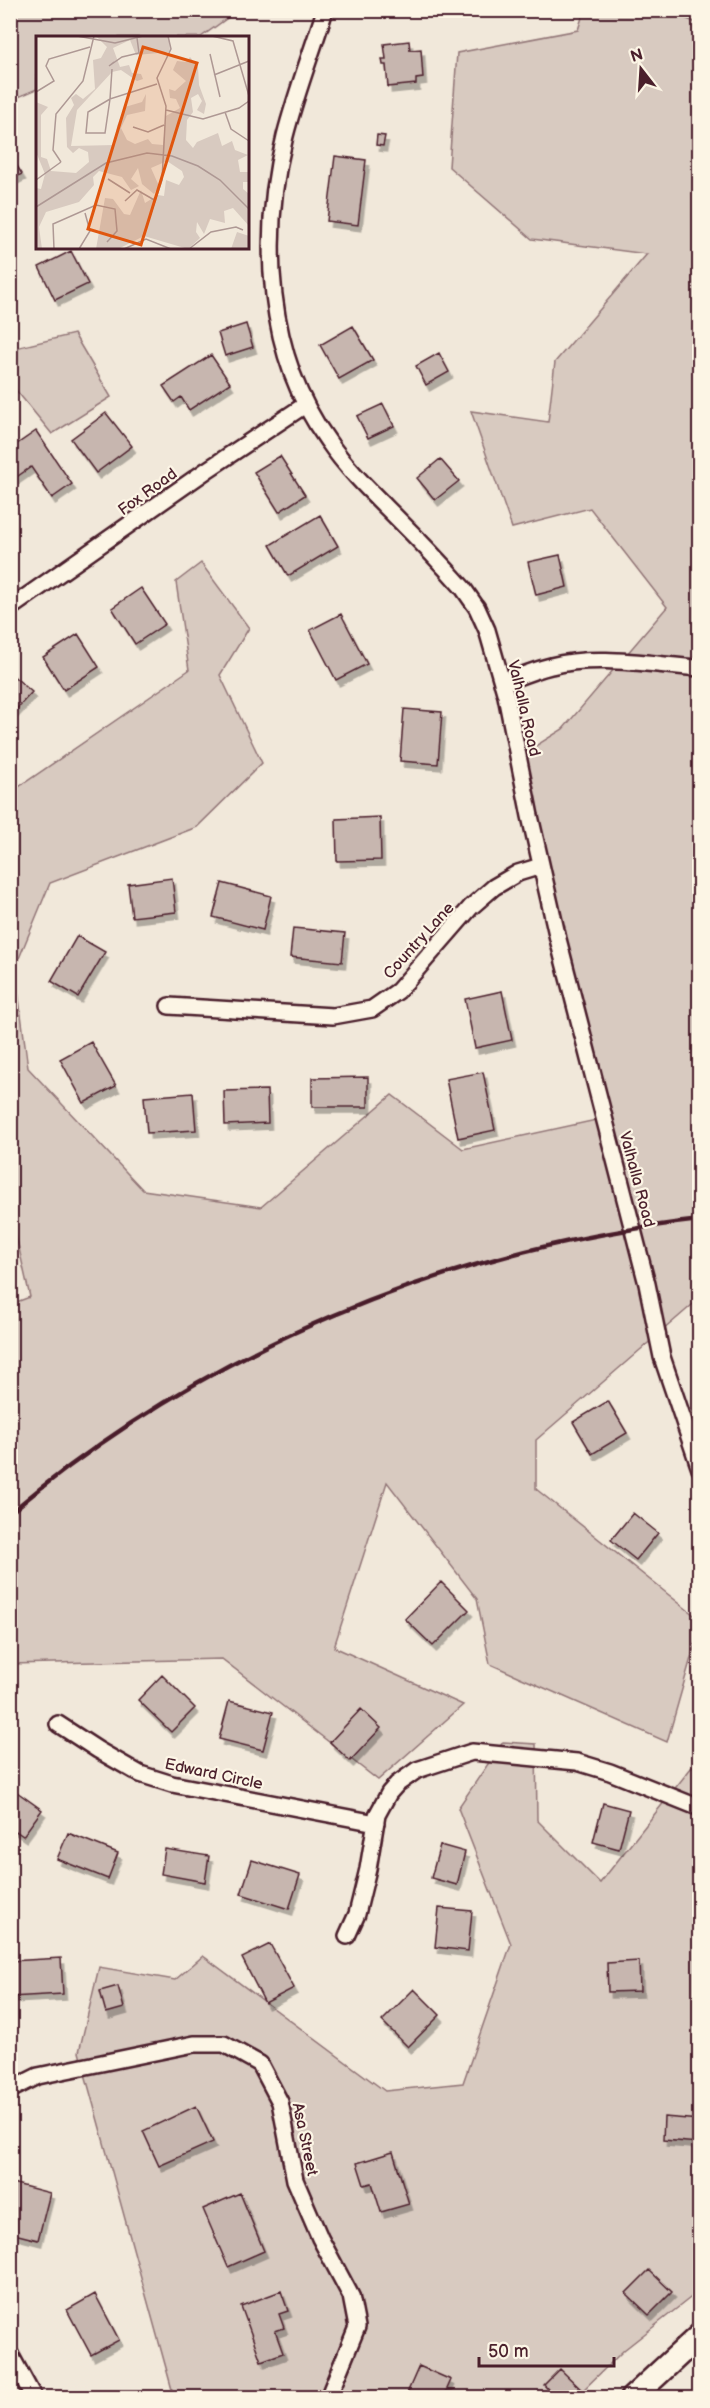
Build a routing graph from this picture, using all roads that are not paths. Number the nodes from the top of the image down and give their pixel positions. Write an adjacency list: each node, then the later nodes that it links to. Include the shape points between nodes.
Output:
1 (325, 10): 2 (street, Valhalla Road, via 285,136 273,213 275,304 290,366)
2 (305, 405): 3 (street, Fox Road); 5 (street, Valhalla Road, via 355,475 463,588 487,630)
3 (10, 608)
4 (699, 668): 5 (street, via 576,662 552,665)
5 (502, 683): 6 (street, Valhalla Road)
6 (541, 866): 7 (street, Country Lane, via 494,887 471,907 398,991 372,1009 333,1016); 8 (street, Valhalla Road, via 662,1357)
7 (169, 1006)
8 (699, 1469)
9 (58, 1724): 11 (street, Edward Circle, via 140,1774 172,1784)
10 (699, 1808): 11 (street, via 578,1762 472,1752 406,1776 389,1793)
11 (376, 1823): 12 (street, via 357,1914)
12 (347, 1936)
13 (10, 2090): 17 (street, Asa Street, via 38,2076 194,2044 224,2044 260,2064 280,2102 295,2180 351,2296 357,2327)
14 (699, 2336): 18 (main road)
15 (10, 2354): 16 (street)
16 (34, 2397)
17 (328, 2397)
18 (632, 2397)

